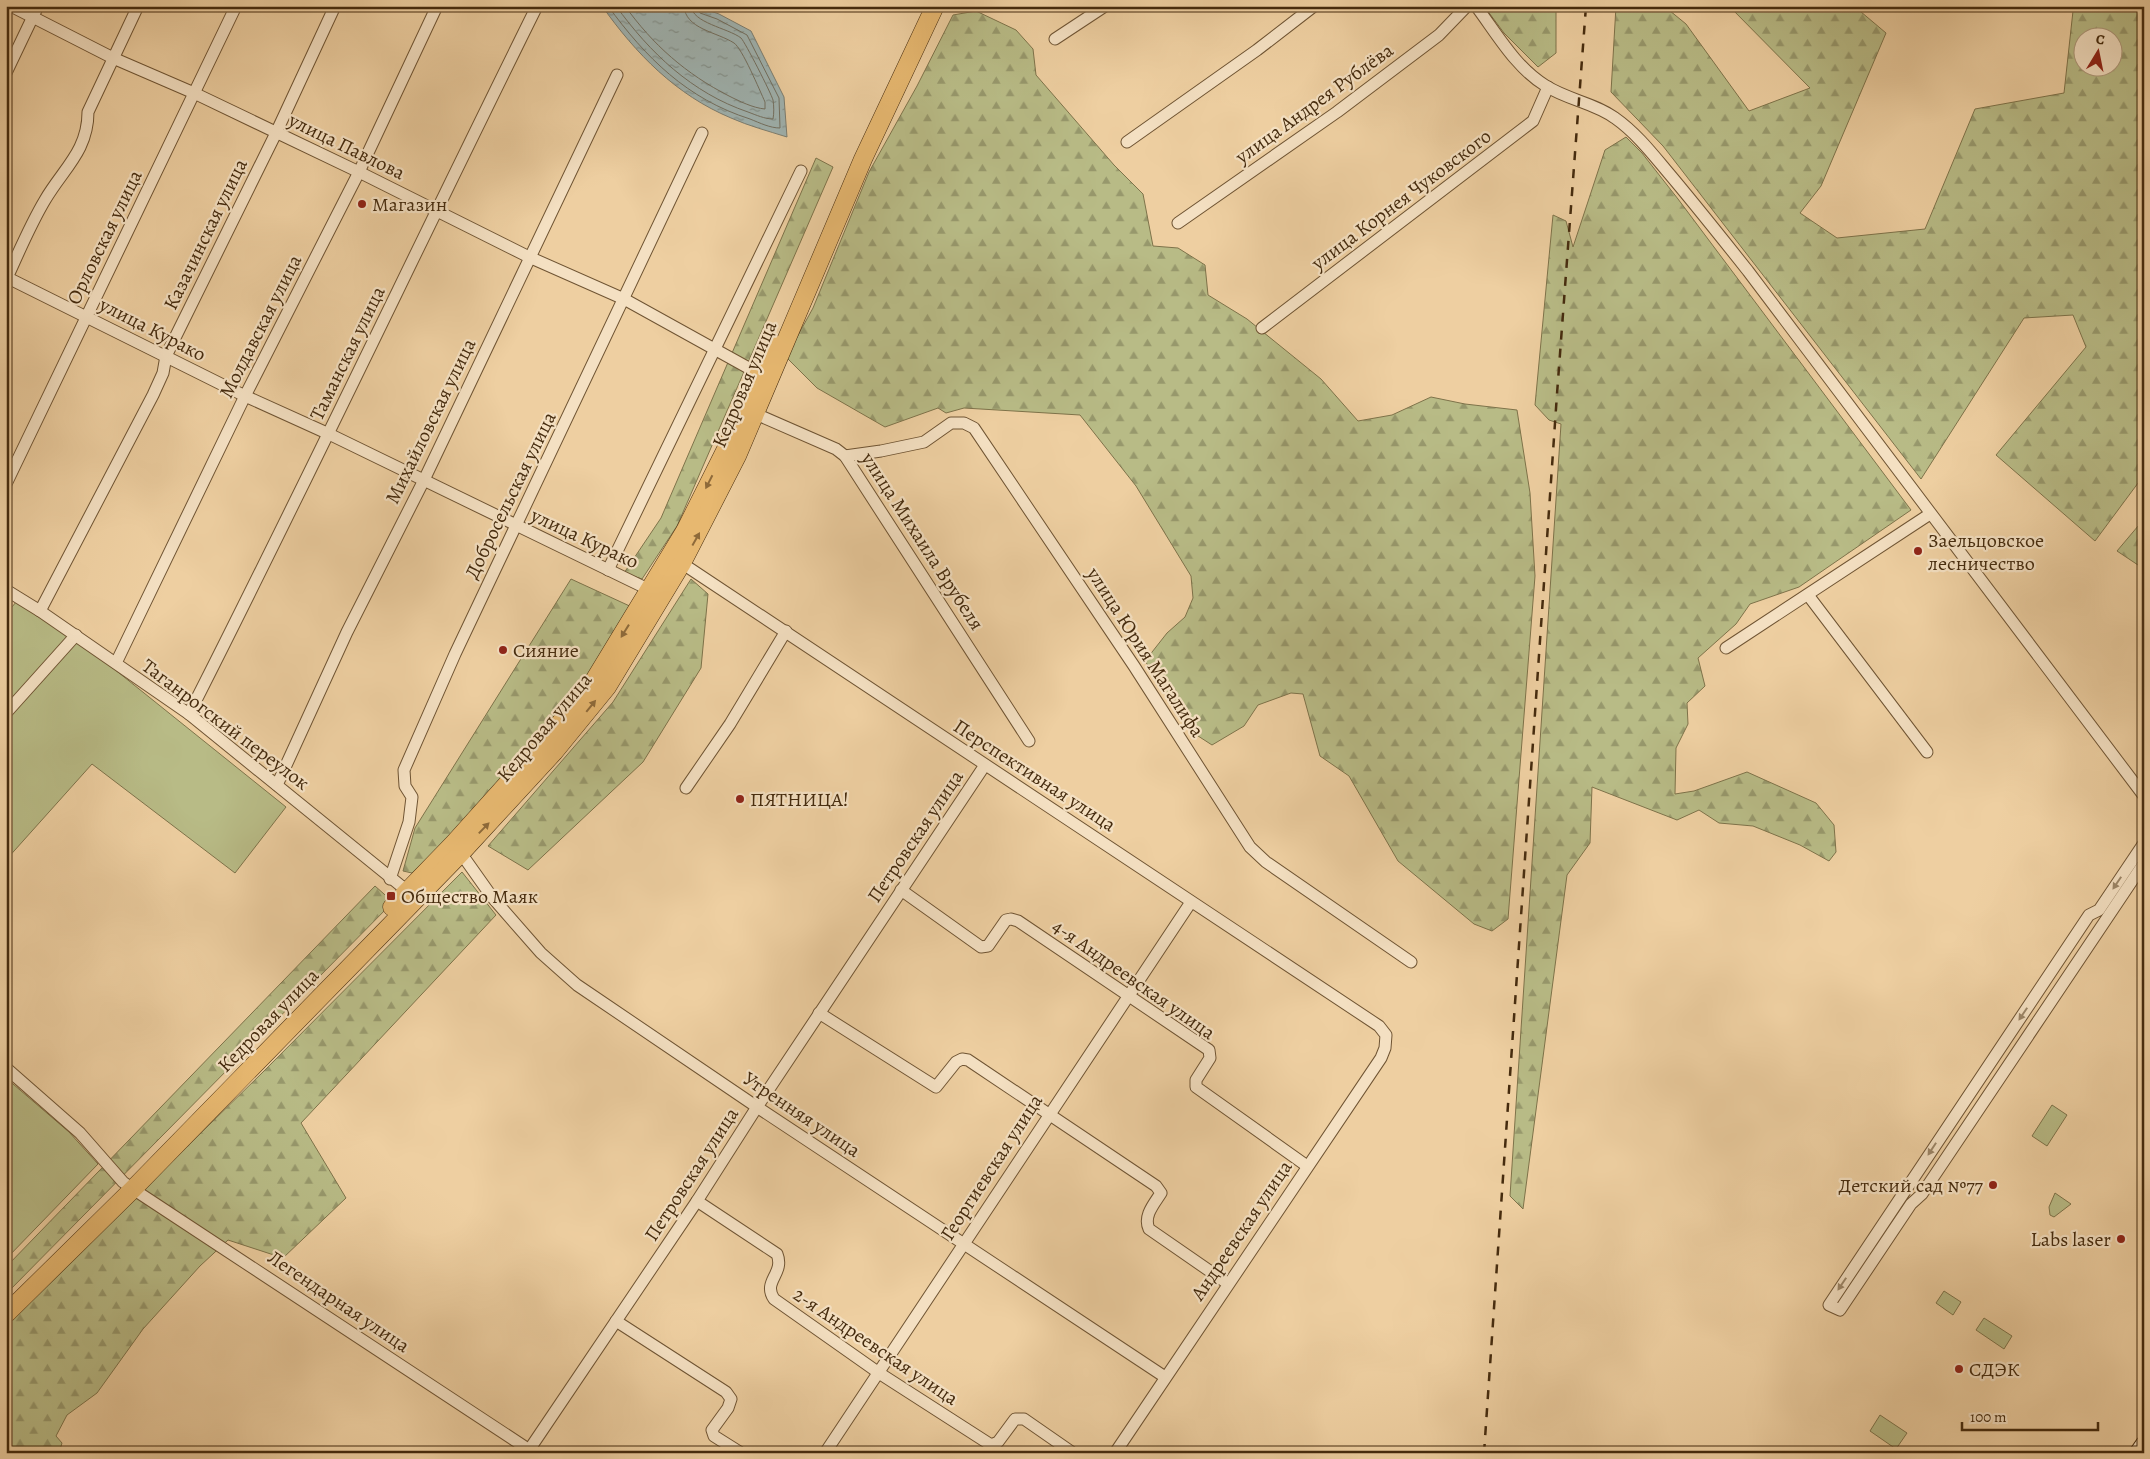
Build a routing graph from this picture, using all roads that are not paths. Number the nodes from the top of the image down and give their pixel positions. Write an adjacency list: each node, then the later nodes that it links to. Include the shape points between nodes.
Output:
1 (11, 6): 14 (street, улица Павлова)
2 (38, 6): 14 (street)
3 (138, 6): 16 (street)
4 (236, 6): 20 (street, Орловская улица)
5 (335, 6): 21 (street, Казачинская улица)
6 (438, 6): 25 (street, Молдавская улица)
7 (537, 6): 26 (street, Таманская улица)
8 (922, 6): 35 (main road, Кедровая улица)
9 (935, 6): 35 (main road, Кедровая улица)
10 (1105, 6): 15 (street)
11 (1314, 6): 23 (street)
12 (1467, 6): 27 (street, улица Андрея Рублёва, via 1440,35)
13 (1476, 6): 19 (street, via 1518,62)
14 (32, 17): 16 (street, улица Павлова); 17 (street)
15 (1055, 39)
16 (113, 58): 20 (street, улица Павлова); 29 (street, via 88,112 88,128 78,153 45,200)
17 (6, 73)
18 (617, 75): 28 (street, Михайловская улица)
19 (1548, 87): 32 (street, улица Корнея Чуковского, via 1533,121); 42 (street, via 1616,118 1650,151 1748,271)
20 (194, 93): 21 (street, улица Павлова); 31 (street, Орловская улица)
21 (276, 133): 25 (street, улица Павлова); 34 (street, Казачинская улица)
22 (702, 134): 30 (street, Добросельская улица)
23 (1127, 142)
24 (801, 171): 33 (street, Кедровая улица)
25 (359, 172): 26 (street, улица Павлова); 36 (street, Молдавская улица)
26 (435, 211): 28 (street, улица Павлова); 38 (street, Таманская улица)
27 (1178, 223)
28 (529, 258): 30 (street, улица Павлова); 40 (street, Михайловская улица)
29 (7, 278): 31 (street, улица Курако)
30 (624, 299): 33 (street, улица Павлова); 43 (street, Добросельская улица)
31 (86, 316): 34 (street, улица Курако); 41 (street, Орловская улица)
32 (1262, 328)
33 (716, 348): 35 (street, улица Павлова); 45 (street, Кедровая улица)
34 (166, 356): 36 (street, улица Курако); 49 (street, Казачинская улица, via 163,373 153,395)
35 (764, 377): 37 (main road, Кедровая улица)
36 (245, 396): 38 (street, улица Курако); 53 (street, Молдавская улица)
37 (750, 412): 39 (street, улица Михаила Врубеля, via 836,449); 44 (main road, Кедровая улица, via 718,465)
38 (329, 434): 40 (street, улица Курако); 55 (street, Таманская улица)
39 (845, 456): 56 (street, улица Михаила Врубеля); 69 (street, улица Юрия Магалифа, via 924,442 951,423 974,428 1134,666 1250,847 1266,862)
40 (424, 480): 43 (street, улица Курако); 59 (street, Михайловская улица, via 347,632)
41 (6, 484)
42 (1930, 514): 48 (street); 61 (street)
43 (516, 526): 45 (street, улица Курако); 65 (street, Добросельская улица, via 404,770 405,786 412,797 409,822)
44 (677, 560): 47 (main road, Кедровая улица); 50 (street, Перспективная улица)
45 (608, 570): 47 (street, улица Курако)
46 (6, 590): 49 (street, Таганрогский переулок)
47 (656, 593): 63 (main road, Кедровая улица, via 607,687 548,759)
48 (1808, 595): 52 (street); 57 (street)
49 (40, 610): 51 (street, Таганрогский переулок)
50 (786, 631): 58 (street, Перспективная улица); 60 (street, via 730,724)
51 (76, 635): 53 (street, Таганрогский переулок); 54 (street)
52 (1726, 648)
53 (116, 663): 55 (street, Таганрогский переулок)
54 (6, 713)
55 (189, 714): 59 (street, Таганрогский переулок)
56 (1030, 741)
57 (1927, 752)
58 (985, 765): 66 (street, Петровская улица); 68 (street, Перспективная улица)
59 (277, 785): 65 (street, Таганрогский переулок)
60 (686, 788)
61 (2144, 796)
62 (2144, 842): 64 (street, one-way to 64, via 2099,910 2089,914 1829,1303 1834,1308 1840,1310 1911,1204 1922,1194)
63 (458, 848): 67 (main road, Кедровая улица); 74 (street, Утренняя улица, via 492,897 541,953 577,985)
64 (2144, 863)
65 (390, 879): 67 (street, Таганрогский переулок)
66 (901, 890): 70 (street, 4-я Андреевская улица, via 981,947 988,946 1006,920 1018,921); 71 (street, Петровская улица)
67 (412, 895): 77 (main road, Кедровая улица)
68 (1191, 902): 70 (street, Георгиевская улица); 72 (street, Перспективная улица)
69 (1412, 962)
70 (1128, 994): 75 (street, Георгиевская улица); 76 (street, 4-я Андреевская улица, via 1209,1050 1210,1058 1196,1080 1196,1087)
71 (819, 1013): 74 (street, Петровская улица); 75 (street, via 931,1086 941,1084 962,1058)
72 (1378, 1026): 76 (street, Андреевская улица, via 1386,1035 1381,1058)
73 (6, 1068): 77 (street, Легендарная улица, via 80,1134)
74 (757, 1107): 78 (street, Петровская улица); 79 (street, Утренняя улица)
75 (1048, 1114): 79 (street, Георгиевская улица); 80 (street, via 1156,1186 1161,1193 1147,1217 1149,1229)
76 (1307, 1166): 80 (street, Андреевская улица)
77 (128, 1185): 81 (main road, Кедровая улица); 82 (main road, Кедровая улица); 87 (street, Легендарная улица)
78 (697, 1201): 83 (street, Петровская улица); 84 (street, 2-я Андреевская улица, via 777,1254 780,1261 769,1292 774,1299)
79 (964, 1243): 84 (street, Георгиевская улица); 85 (street, Утренняя улица)
80 (1228, 1283): 85 (street, Андреевская улица)
81 (6, 1299)
82 (6, 1314)
83 (616, 1321): 87 (street, Петровская улица); 88 (street, via 726,1392 731,1399 728,1408 712,1430 714,1436)
84 (879, 1373): 89 (street, Георгиевская улица); 90 (street, 2-я Андреевская улица, via 991,1445 998,1442 1015,1419 1024,1419)
85 (1166, 1377): 91 (street, Андреевская улица)
86 (2144, 1443): 92 (street)
87 (530, 1452)
88 (741, 1453)
89 (824, 1453)
90 (1073, 1453)
91 (1115, 1453)
92 (2137, 1453)

